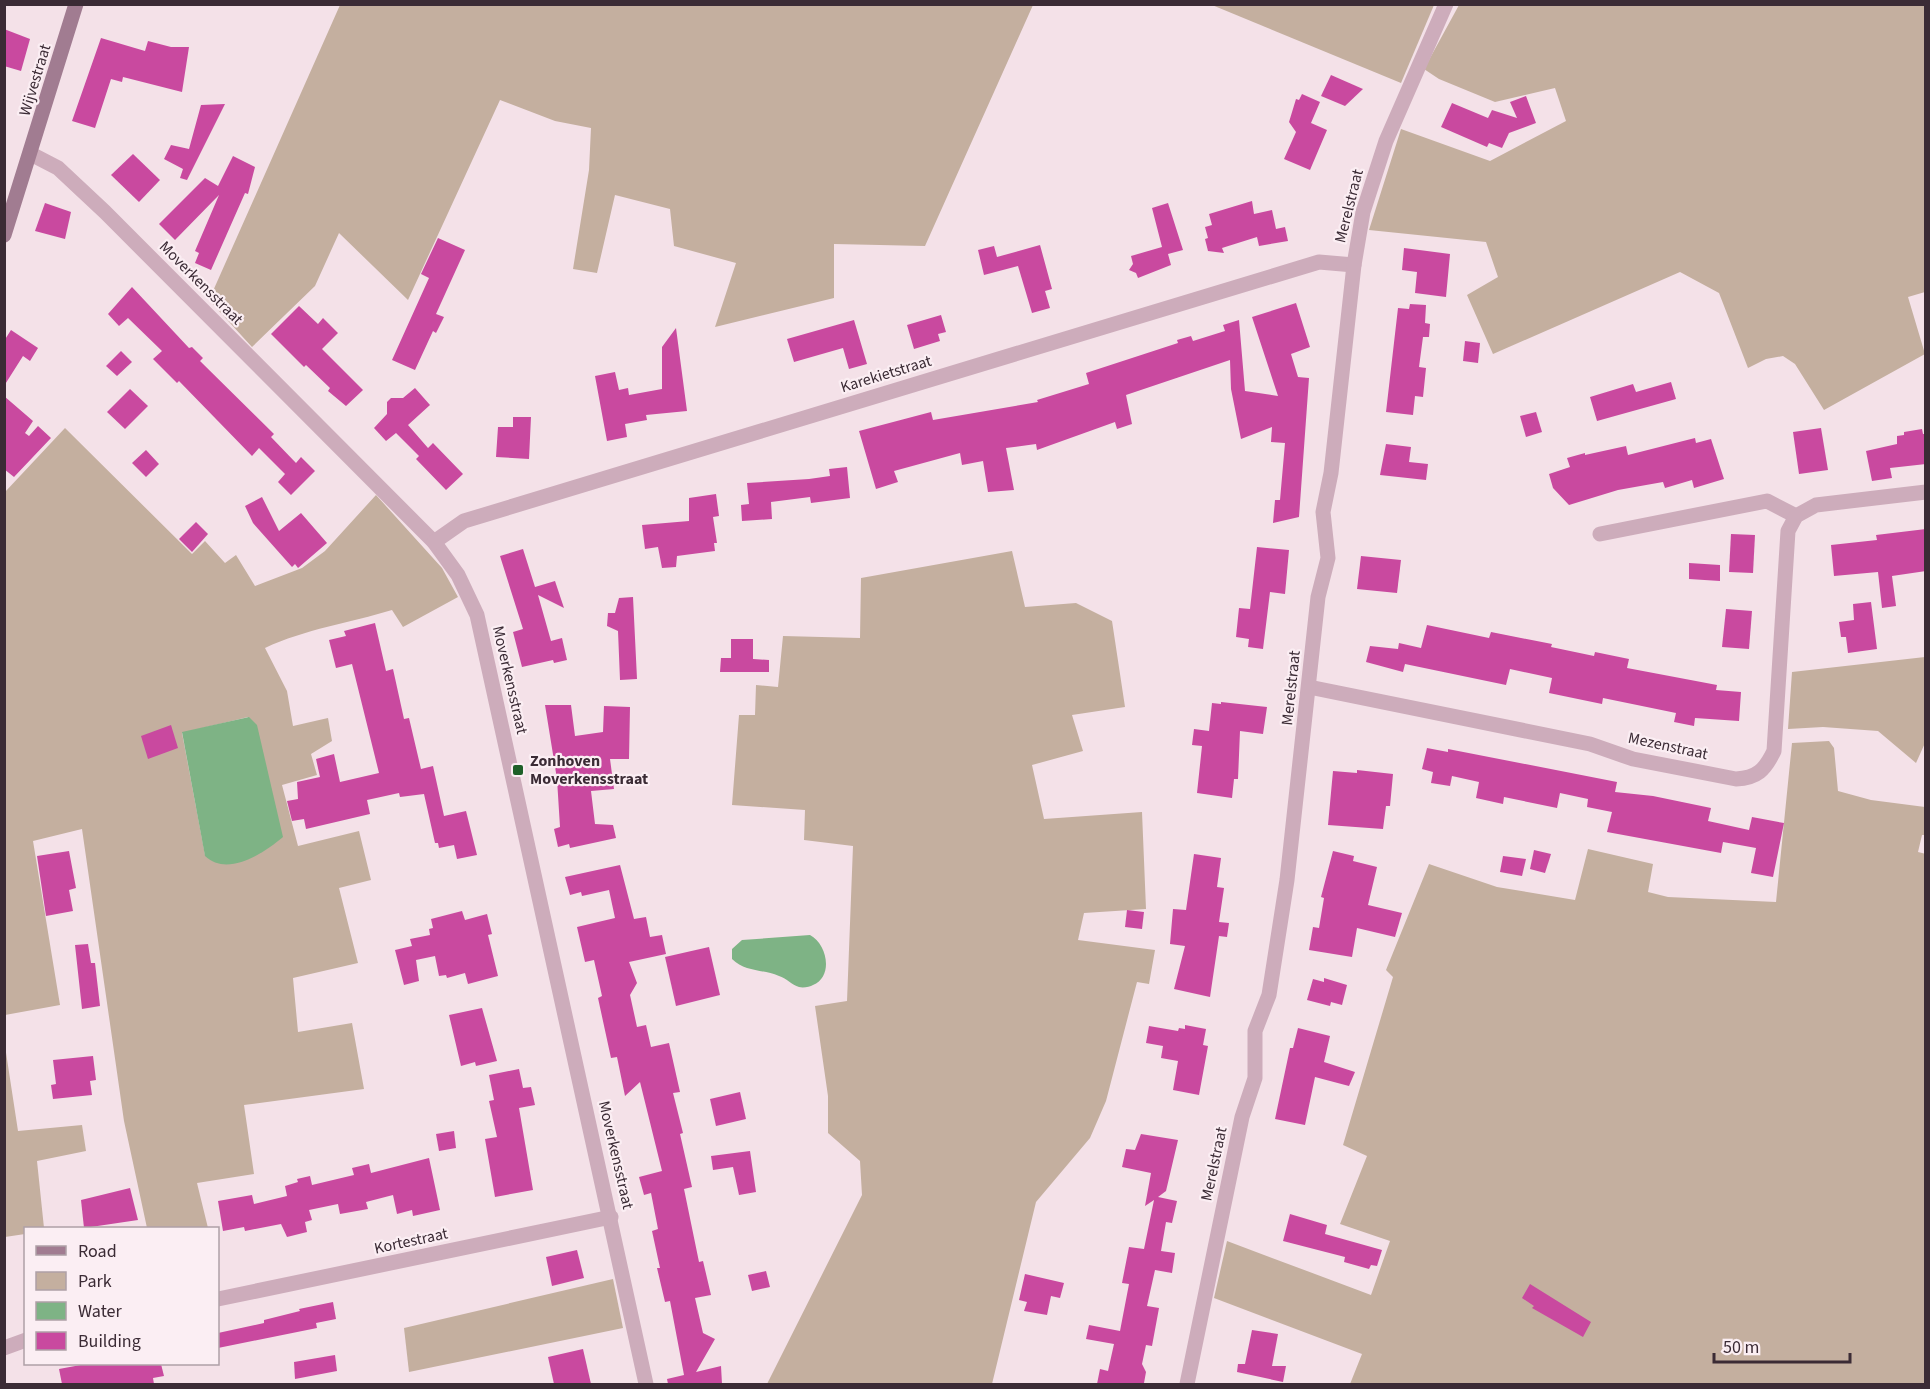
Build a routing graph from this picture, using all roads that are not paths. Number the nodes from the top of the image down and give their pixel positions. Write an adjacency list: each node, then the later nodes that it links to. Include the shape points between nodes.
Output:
1 (76, 4): 3 (street, Wijvestraat)
2 (1446, 4): 5 (street, Merelstraat, via 1386,141 1371,184)
3 (31, 154): 4 (street, Wijvestraat); 9 (street, Moverkensstraat, via 58,168 105,212)
4 (4, 235)
5 (1354, 265): 9 (street, Karekietstraat, via 1319,262 464,521); 10 (street, Merelstraat, via 1331,473 1323,512 1328,558 1318,597)
6 (1926, 492): 7 (street, via 1816,505)
7 (1796, 516): 8 (street, via 1767,501); 10 (street, Mezenstraat, via 1788,531 1774,751 1761,772 1750,778 1736,779 1633,759 1590,744)
8 (1600, 534)
9 (434, 542): 11 (street, Moverkensstraat, via 458,575 477,615)
10 (1309, 687): 16 (street, Merelstraat, via 1287,880 1269,995 1255,1031 1255,1078 1242,1117)
11 (611, 1217): 12 (street, Kortestraat); 15 (street, Moverkensstraat)
12 (219, 1299)
13 (24, 1342): 14 (street)
14 (4, 1348)
15 (646, 1384)
16 (1187, 1384)

